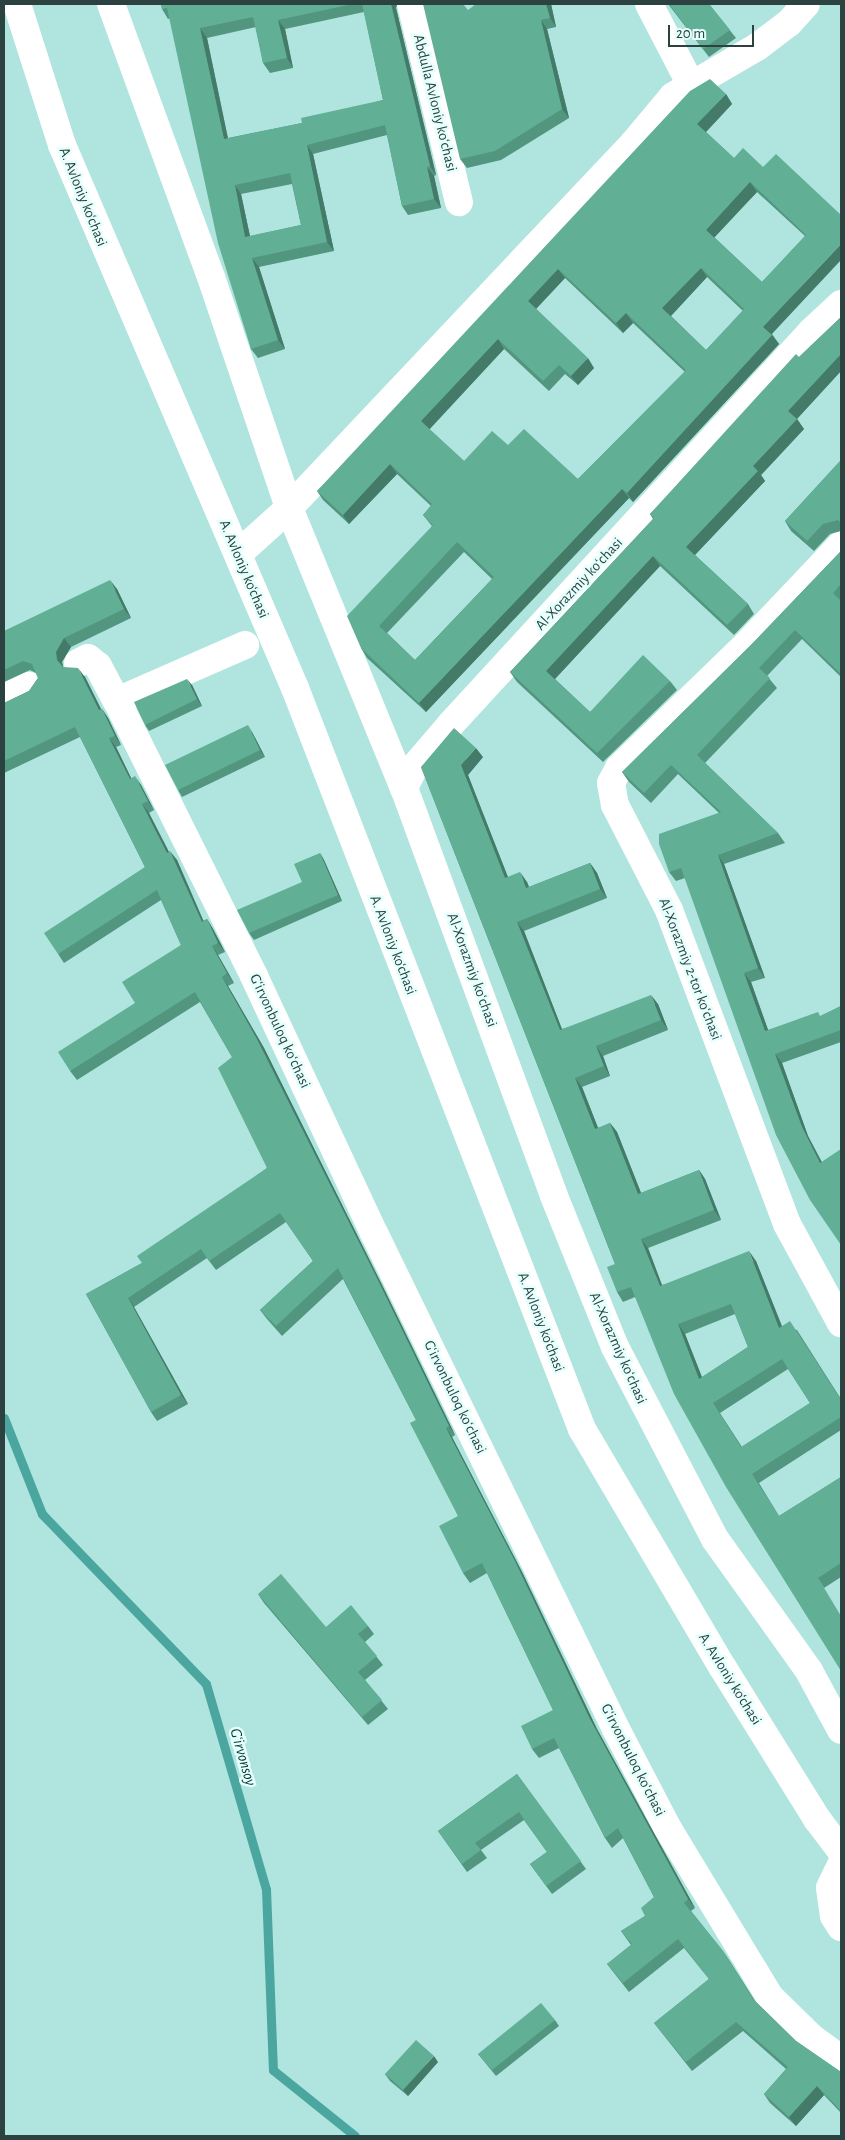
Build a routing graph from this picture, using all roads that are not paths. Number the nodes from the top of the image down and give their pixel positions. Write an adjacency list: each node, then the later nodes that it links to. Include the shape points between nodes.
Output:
1 (17, 4): 11 (street, A. Avloniy ko‘chasi, via 62,145)
2 (111, 4): 9 (street, via 211,277)
3 (411, 4): 7 (street, Abdulla Avloniy koʻchasi)
4 (649, 4): 6 (street)
5 (806, 4): 6 (street, via 789,23 757,47)
6 (691, 85): 9 (street, via 673,96 626,151)
7 (460, 202)
8 (841, 304): 17 (street, Al-Xorazmiy koʻchasi, via 805,338 451,724 416,766)
9 (289, 508): 11 (street); 17 (street)
10 (841, 545): 18 (street, Al-Xorazmiy 2-tor koʻchasi, via 746,645 619,768 611,783 615,805 670,910 787,1224)
11 (238, 554): 20 (street, A. Avloniy ko‘chasi, via 295,688 582,1429 722,1668 817,1819)
12 (245, 645): 16 (street)
13 (78, 663): 16 (street, Gʻirvonbuloq koʻchasi, via 88,658 98,666)
14 (29, 686): 15 (street)
15 (4, 698)
16 (117, 701): 23 (street, Gʻirvonbuloq koʻchasi, via 254,976 374,1233 616,1729 667,1827 770,1997 812,2038)
17 (404, 788): 19 (street, Al-Xorazmiy koʻchasi, via 554,1196 615,1347 715,1539)
18 (841, 1323)
19 (837, 1713)
20 (841, 1850)
21 (841, 1865): 22 (street, via 830,1888 834,1916)
22 (841, 1927)
23 (841, 2059)

